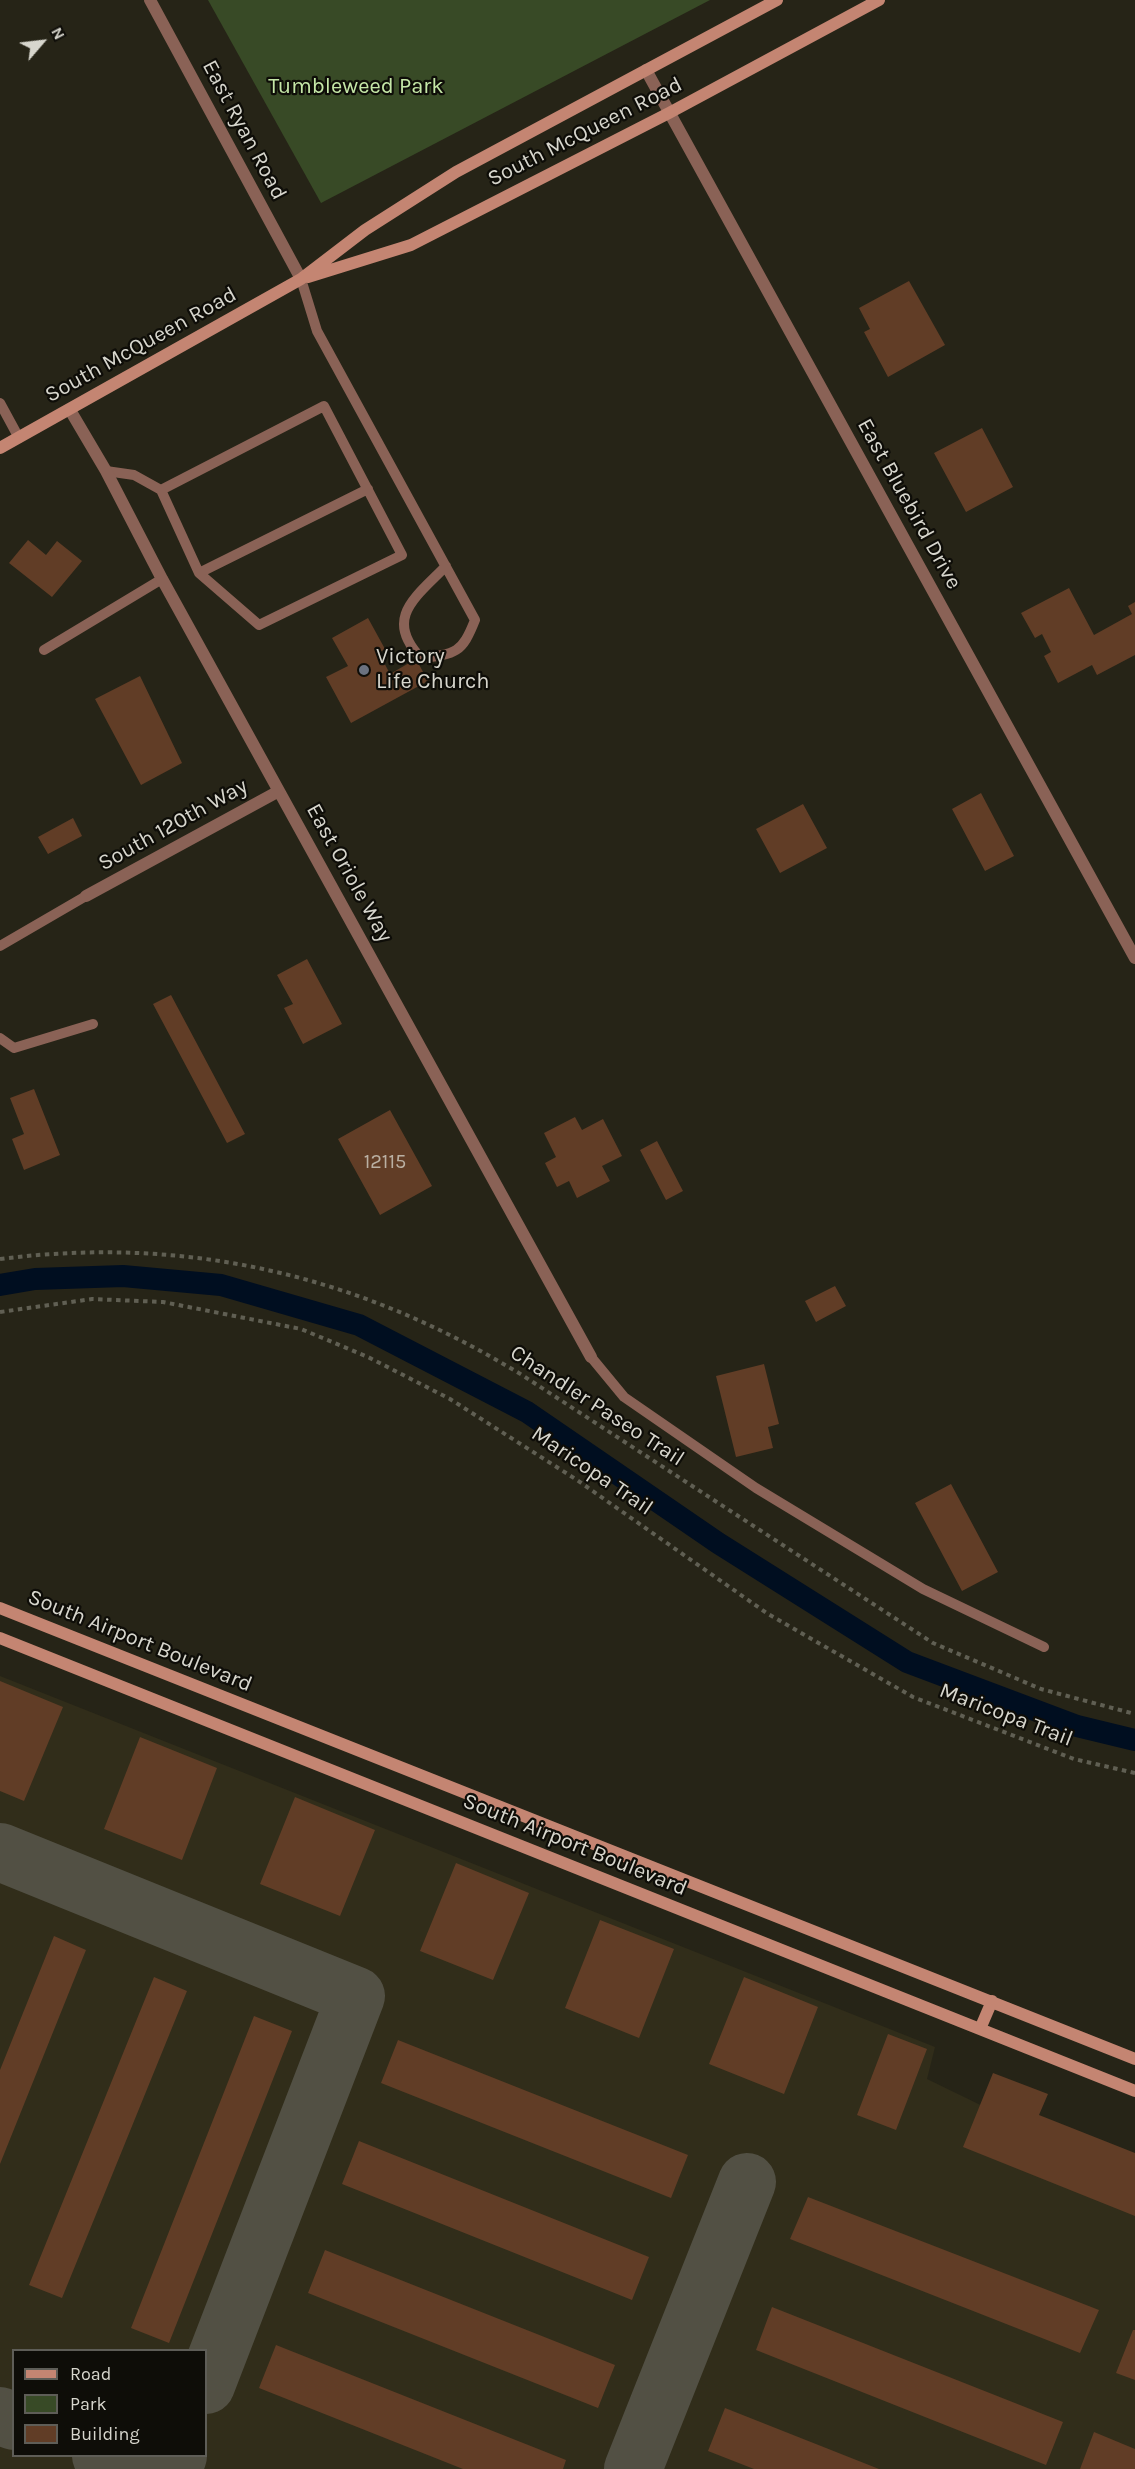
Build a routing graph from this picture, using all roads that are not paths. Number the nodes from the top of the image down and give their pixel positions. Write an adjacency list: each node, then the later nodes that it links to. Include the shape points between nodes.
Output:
1 (150, 0): 6 (street, East Ryan Road)
2 (777, 0): 4 (street, South McQueen Road)
3 (879, 0): 5 (street, South McQueen Road)
4 (646, 70): 5 (street, East Bluebird Drive); 6 (street, South McQueen Road, via 456,172 365,230)
5 (669, 113): 6 (street, South McQueen Road, via 411,245); 21 (street, East Bluebird Drive)
6 (301, 279): 8 (street, South McQueen Road); 14 (lane, via 317,331)
7 (0, 403): 9 (lane)
8 (70, 410): 9 (street, South McQueen Road); 11 (street, East Oriole Way)
9 (19, 438): 10 (street, South McQueen Road)
10 (0, 448)
11 (106, 471): 13 (lane, via 134,475); 16 (street, East Oriole Way)
12 (368, 489): 13 (lane, via 324,406); 15 (lane); 15 (lane, via 402,555 260,625)
13 (161, 490): 15 (lane)
14 (446, 566): 14 (lane, via 476,620 465,645 451,655 422,658 408,644 402,621 408,606)
15 (199, 573)
16 (162, 579): 17 (lane); 18 (street, East Oriole Way)
17 (44, 650)
18 (279, 790): 19 (street, South 120th Way); 24 (street, East Oriole Way)
19 (86, 896): 20 (lane)
20 (0, 946)
21 (1135, 958)
22 (93, 1024): 23 (lane, via 14,1048)
23 (0, 1038)
24 (591, 1357): 27 (lane, via 624,1397 756,1488 923,1589)
25 (0, 1608): 28 (street, South Airport Boulevard)
26 (0, 1638): 29 (street, South Airport Boulevard)
27 (1044, 1647)
28 (992, 2001): 29 (street); 30 (street, South Airport Boulevard)
29 (980, 2029): 31 (street, South Airport Boulevard)
30 (1135, 2059)
31 (1135, 2091)

